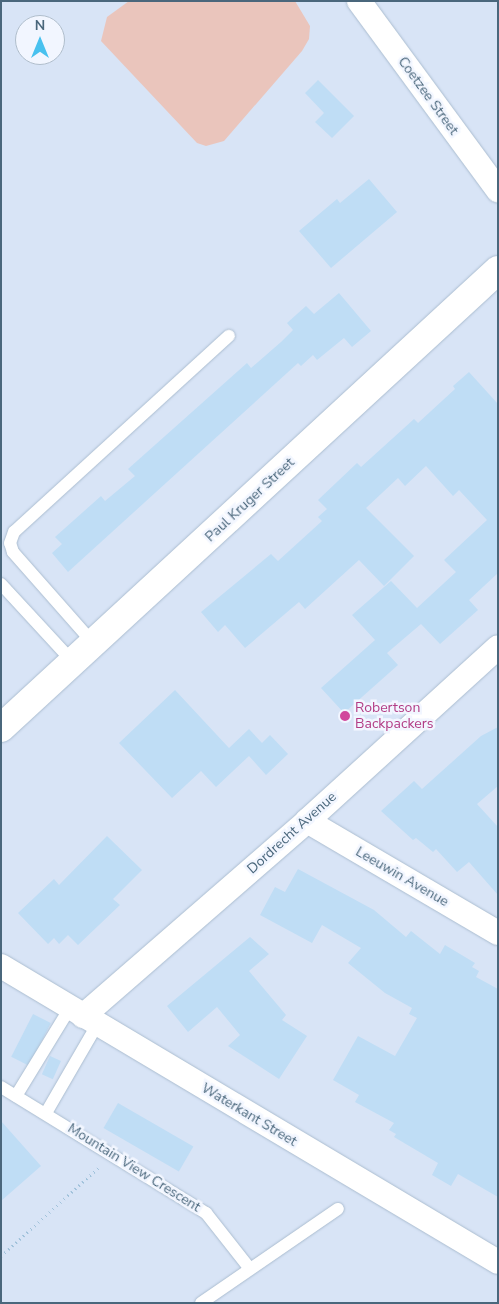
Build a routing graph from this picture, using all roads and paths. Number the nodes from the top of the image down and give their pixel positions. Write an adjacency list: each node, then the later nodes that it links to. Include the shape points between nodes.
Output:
1 (359, 1): 2 (street, Coetzee Street)
2 (498, 190)
3 (498, 270): 6 (street, Paul Kruger Street)
4 (229, 336): 6 (lane, via 14,532 10,543 13,552)
5 (1, 584): 8 (lane)
6 (94, 644): 8 (street, Paul Kruger Street)
7 (498, 646): 10 (street, Dordrecht Avenue)
8 (74, 663): 9 (street, Paul Kruger Street)
9 (1, 728)
10 (307, 821): 11 (street, Leeuwin Avenue); 13 (street, Dordrecht Avenue)
11 (498, 933)
12 (1, 966): 13 (street, Waterkant Street)
13 (84, 1016): 14 (lane); 15 (lane); 19 (street, Waterkant Street)
14 (7, 1093): 15 (lane, Mountain View Crescent)
15 (46, 1113): 16 (lane, Mountain View Crescent)
16 (112, 1155): 18 (path); 20 (lane, Mountain View Crescent, via 206,1213)
17 (338, 1209): 20 (lane)
18 (1, 1256)
19 (498, 1262)
20 (250, 1269): 21 (lane)
21 (201, 1303)

